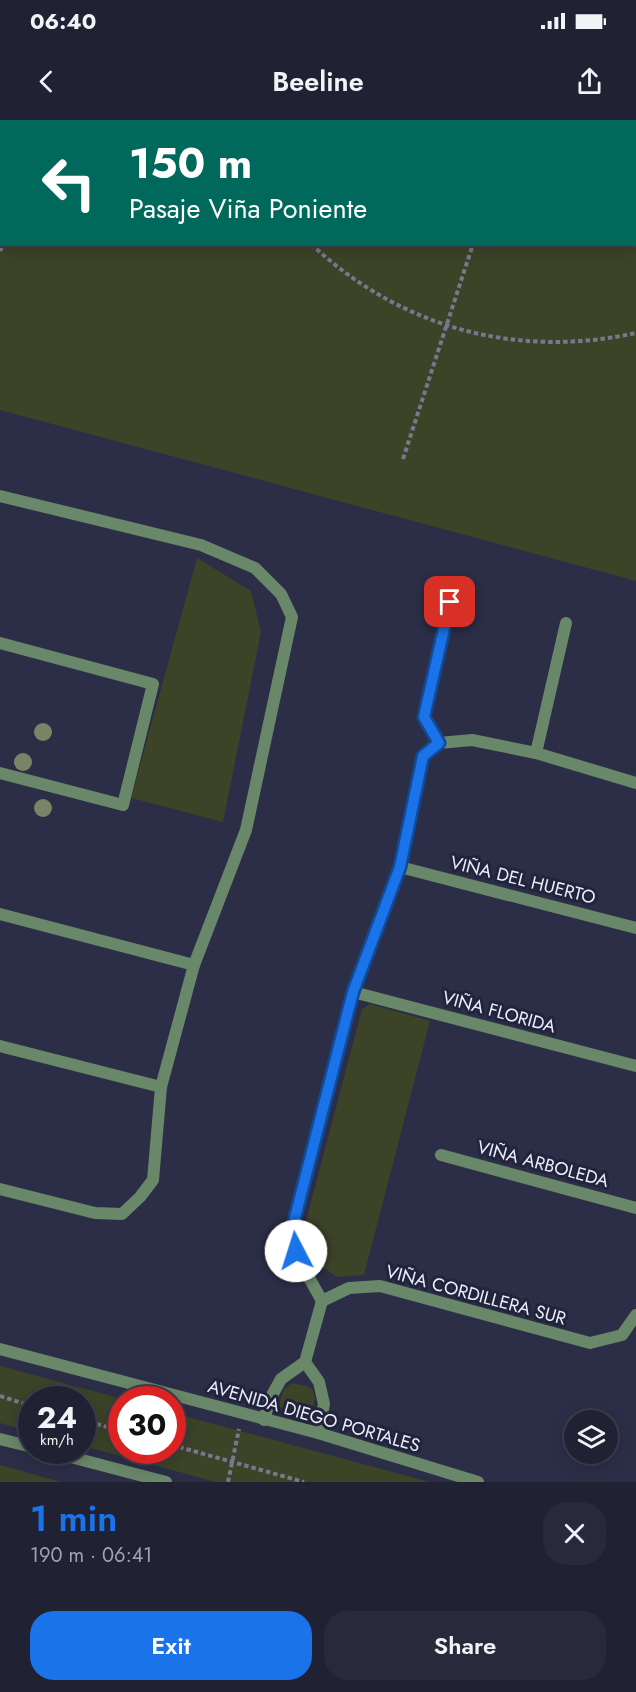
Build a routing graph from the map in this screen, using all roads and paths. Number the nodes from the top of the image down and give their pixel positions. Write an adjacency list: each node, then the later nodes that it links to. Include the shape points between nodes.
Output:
1 (313, 246): 3 (path, via 370,290)
2 (472, 246): 3 (path)
3 (447, 326): 4 (path, via 529,342 587,341); 5 (path)
4 (636, 333)
5 (403, 459)
6 (0, 496): 17 (street, via 201,545 255,568 281,594 292,617 246,830)
7 (450, 602): 10 (street, via 424,717)
8 (566, 623): 11 (street)
9 (0, 643): 12 (street, via 153,684 123,805)
10 (439, 743): 11 (street, via 472,740); 14 (street, via 423,756)
11 (536, 753): 13 (street)
12 (0, 773)
13 (636, 783)
14 (400, 867): 16 (street, VIÑA DEL HUERTO); 18 (street)
15 (0, 914): 17 (street)
16 (636, 928)
17 (194, 965): 21 (street)
18 (353, 992): 20 (street, VIÑA FLORIDA); 25 (street, via 290,1237)
19 (0, 1046): 21 (street)
20 (636, 1066)
21 (161, 1087): 23 (street, via 153,1180 122,1214 95,1213)
22 (441, 1155): 24 (street, VIÑA ARBOLEDA)
23 (0, 1189)
24 (636, 1208)
25 (322, 1301): 26 (street, VIÑA CORDILLERA SUR, via 349,1288 380,1286 590,1343 622,1335); 28 (street)
26 (636, 1315)
27 (0, 1349): 31 (street, AVENIDA DIEGO PORTALES)
28 (305, 1362): 32 (street, via 281,1379); 33 (street, via 319,1382 324,1404)
29 (0, 1396): 30 (path)
30 (18, 1402)
31 (242, 1414): 32 (street, AVENIDA DIEGO PORTALES); 37 (path)
32 (264, 1420): 33 (street, AVENIDA DIEGO PORTALES)
33 (318, 1433): 42 (street, AVENIDA DIEGO PORTALES)
34 (0, 1439): 35 (street)
35 (18, 1444)
36 (186, 1449): 37 (path)
37 (232, 1462): 40 (path); 41 (path)
38 (96, 1463): 39 (street)
39 (166, 1482)
40 (228, 1482)
41 (304, 1482)
42 (478, 1482)

